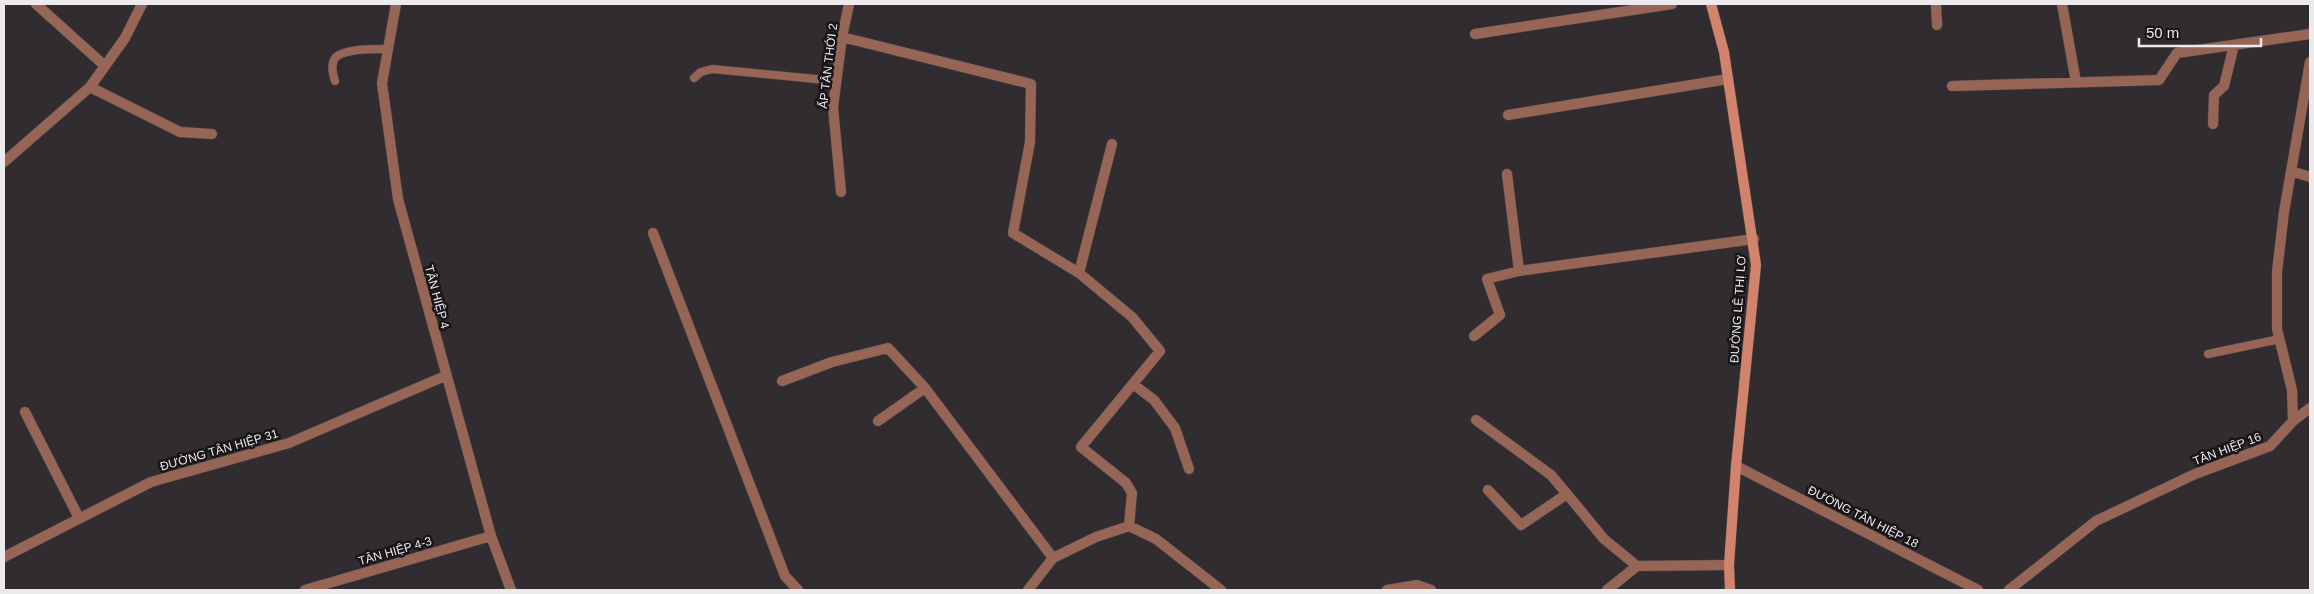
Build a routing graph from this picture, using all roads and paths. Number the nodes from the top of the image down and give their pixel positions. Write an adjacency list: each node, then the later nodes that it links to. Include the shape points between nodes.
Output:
1 (36, 4): 16 (street)
2 (140, 4): 16 (street, via 126,38)
3 (396, 4): 14 (street, TÂN HIỆP 4)
4 (849, 4): 12 (street, ẤP TÂN THỚI 2)
5 (1672, 4): 10 (street)
6 (1711, 4): 18 (street, ĐƯỜNG LÊ THỊ LƠ)
7 (1936, 4): 9 (street)
8 (2062, 4): 21 (street)
9 (1937, 25)
10 (1475, 34)
11 (2310, 34): 13 (street)
12 (842, 37): 19 (street, ẤP TÂN THỚI 2); 37 (street, via 1031,84 1030,142 1013,233)
13 (2234, 45): 21 (street, via 2177,53 2159,80); 26 (street, via 2224,86 2214,95)
14 (388, 49): 20 (lane, via 356,50 340,55 332,64); 41 (street, TÂN HIỆP 4, via 382,83 398,199)
15 (2310, 62): 25 (street)
16 (105, 66): 22 (street)
17 (694, 78): 19 (lane, via 712,69)
18 (1728, 79): 24 (street); 35 (street, ĐƯỜNG LÊ THỊ LƠ)
19 (836, 81): 33 (street, ẤP TÂN THỚI 2, via 833,107)
20 (335, 82)
21 (2076, 82): 23 (street)
22 (90, 86): 27 (street, via 180,132); 29 (street)
23 (1952, 86)
24 (1508, 115)
25 (2305, 119): 30 (street)
26 (2213, 124)
27 (212, 134)
28 (1112, 144): 37 (street)
29 (4, 162)
30 (2291, 171): 32 (street); 39 (street, via 2277,272 2277,330)
31 (1507, 174): 36 (street)
32 (2310, 178)
33 (841, 192)
34 (653, 234): 64 (street, via 785,576)
35 (1754, 239): 36 (street); 50 (street, ĐƯỜNG LÊ THỊ LƠ, via 1756,265)
36 (1519, 271): 38 (street, via 1486,279 1500,315)
37 (1079, 272): 43 (street, via 1132,317 1160,350)
38 (1474, 336)
39 (2280, 339): 40 (lane); 49 (street, via 2292,390)
40 (2208, 354)
41 (445, 376): 54 (street, ĐƯỜNG TÂN HIỆP 31, via 289,443 151,482); 56 (street, TÂN HIỆP 4)
42 (782, 381): 44 (street, via 832,362 888,348)
43 (1133, 384): 51 (street, via 1154,400 1175,428); 55 (street, via 1081,447 1126,483 1132,493)
44 (926, 388): 48 (street); 58 (street)
45 (2310, 408): 49 (street, TÂN HIỆP 16)
46 (25, 412): 54 (street)
47 (1476, 420): 53 (street, via 1551,475)
48 (878, 421)
49 (2293, 421): 71 (street, TÂN HIỆP 16, via 2270,446 2195,474 2096,521)
50 (1736, 466): 59 (street, ĐƯỜNG LÊ THỊ LƠ); 70 (street, ĐƯỜNG TÂN HIỆP 18)
51 (1190, 469)
52 (1488, 490): 53 (street, via 1521,525)
53 (1567, 494): 60 (street, via 1604,539)
54 (79, 518): 57 (street, ĐƯỜNG TÂN HIỆP 31)
55 (1129, 526): 58 (street, via 1096,537); 61 (street, via 1156,539)
56 (491, 536): 62 (street, TÂN HIỆP 4-3); 63 (street, TÂN HIỆP 4)
57 (4, 557)
58 (1053, 558): 65 (street)
59 (1729, 565): 60 (street); 69 (street, ĐƯỜNG LÊ THỊ LƠ)
60 (1637, 566): 68 (street)
61 (1216, 589)
62 (306, 590)
63 (511, 590)
64 (798, 590)
65 (1028, 590)
66 (1387, 590): 67 (street, via 1417,585)
67 (1430, 590)
68 (1607, 590)
69 (1730, 590)
70 (1978, 590)
71 (2009, 590)

